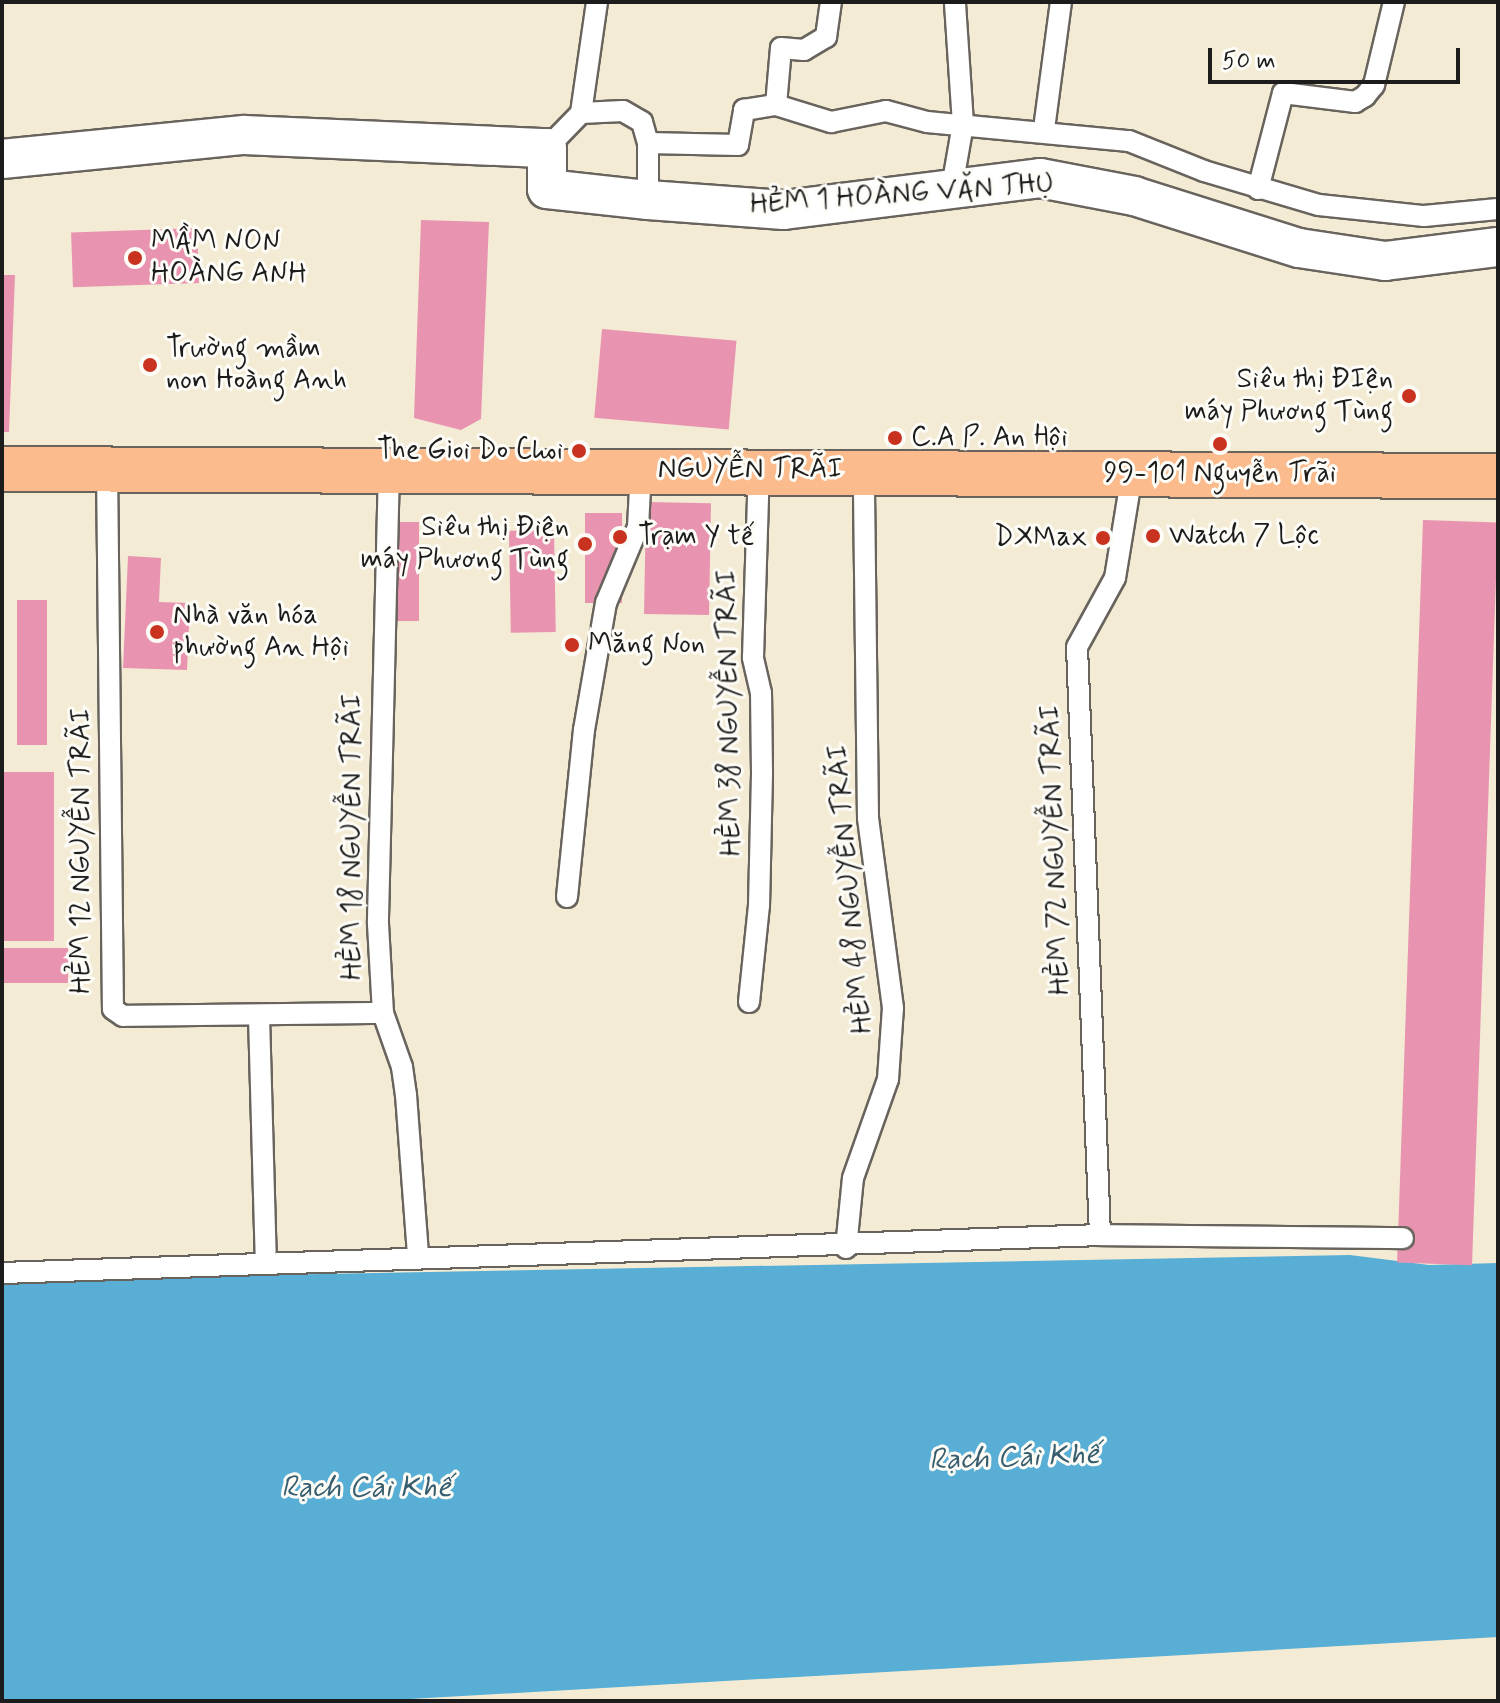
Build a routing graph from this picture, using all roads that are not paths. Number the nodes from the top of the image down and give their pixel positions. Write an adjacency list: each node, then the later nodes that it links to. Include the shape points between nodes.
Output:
1 (597, 2): 7 (lane)
2 (831, 2): 6 (lane, via 826,37 804,50 781,48)
3 (955, 2): 8 (lane)
4 (1061, 2): 9 (lane)
5 (1394, 2): 13 (lane, via 1374,85 1365,96 1355,102 1283,93)
6 (776, 105): 8 (lane, via 831,122 886,111 927,122); 10 (lane, via 744,110 738,145)
7 (581, 113): 10 (lane, via 623,111 642,122); 11 (lane)
8 (963, 124): 9 (lane); 14 (lane)
9 (1044, 129): 13 (lane, via 1129,141)
10 (648, 143): 15 (lane)
11 (547, 148): 12 (street, via 244,135); 15 (street, HẺM 1 HOÀNG VĂN THỤ, via 547,189)
12 (2, 159)
13 (1258, 189): 16 (lane, via 1367,212 1424,216)
14 (951, 193): 15 (street, HẺM 1 HOÀNG VĂN THỤ, via 903,192 784,210); 17 (street, HẺM 1 HOÀNG VĂN THỤ, via 1040,178 1134,196 1299,248 1385,261)
15 (648, 200)
16 (1498, 209)
17 (1498, 247)
18 (107, 467): 19 (main road, NGUYỄN TRÃI); 20 (main road, NGUYỄN TRÃI); 29 (lane, HẺM 12 NGUYỄN TRÃI, via 111,1004 123,1016)
19 (389, 468): 21 (main road, NGUYỄN TRÃI); 28 (lane, HẺM 18 NGUYỄN TRÃI, via 376,868)
20 (2, 469)
21 (641, 469): 22 (main road, NGUYỄN TRÃI); 26 (lane, via 638,527 606,603 584,730)
22 (759, 470): 23 (main road, NGUYỄN TRÃI); 27 (lane, HẺM 38 NGUYỄN TRÃI, via 753,657 761,693 762,773 759,906)
23 (864, 471): 24 (main road, NGUYỄN TRÃI); 32 (lane, HẺM 48 NGUYỄN TRÃI, via 868,818 893,1008 888,1079 853,1178)
24 (1132, 474): 25 (main road, NGUYỄN TRÃI); 30 (lane, HẺM 72 NGUYỄN TRÃI, via 1115,578 1077,647)
25 (1498, 476)
26 (567, 897)
27 (749, 1002)
28 (383, 1013): 29 (lane, HẺM 12 NGUYỄN TRÃI); 33 (lane, HẺM 18 NGUYỄN TRÃI, via 402,1067)
29 (259, 1016): 34 (lane)
30 (1100, 1235): 31 (lane); 32 (lane)
31 (1403, 1238)
32 (846, 1248): 33 (lane)
33 (418, 1256): 34 (lane)
34 (266, 1261): 35 (lane)
35 (2, 1273)

